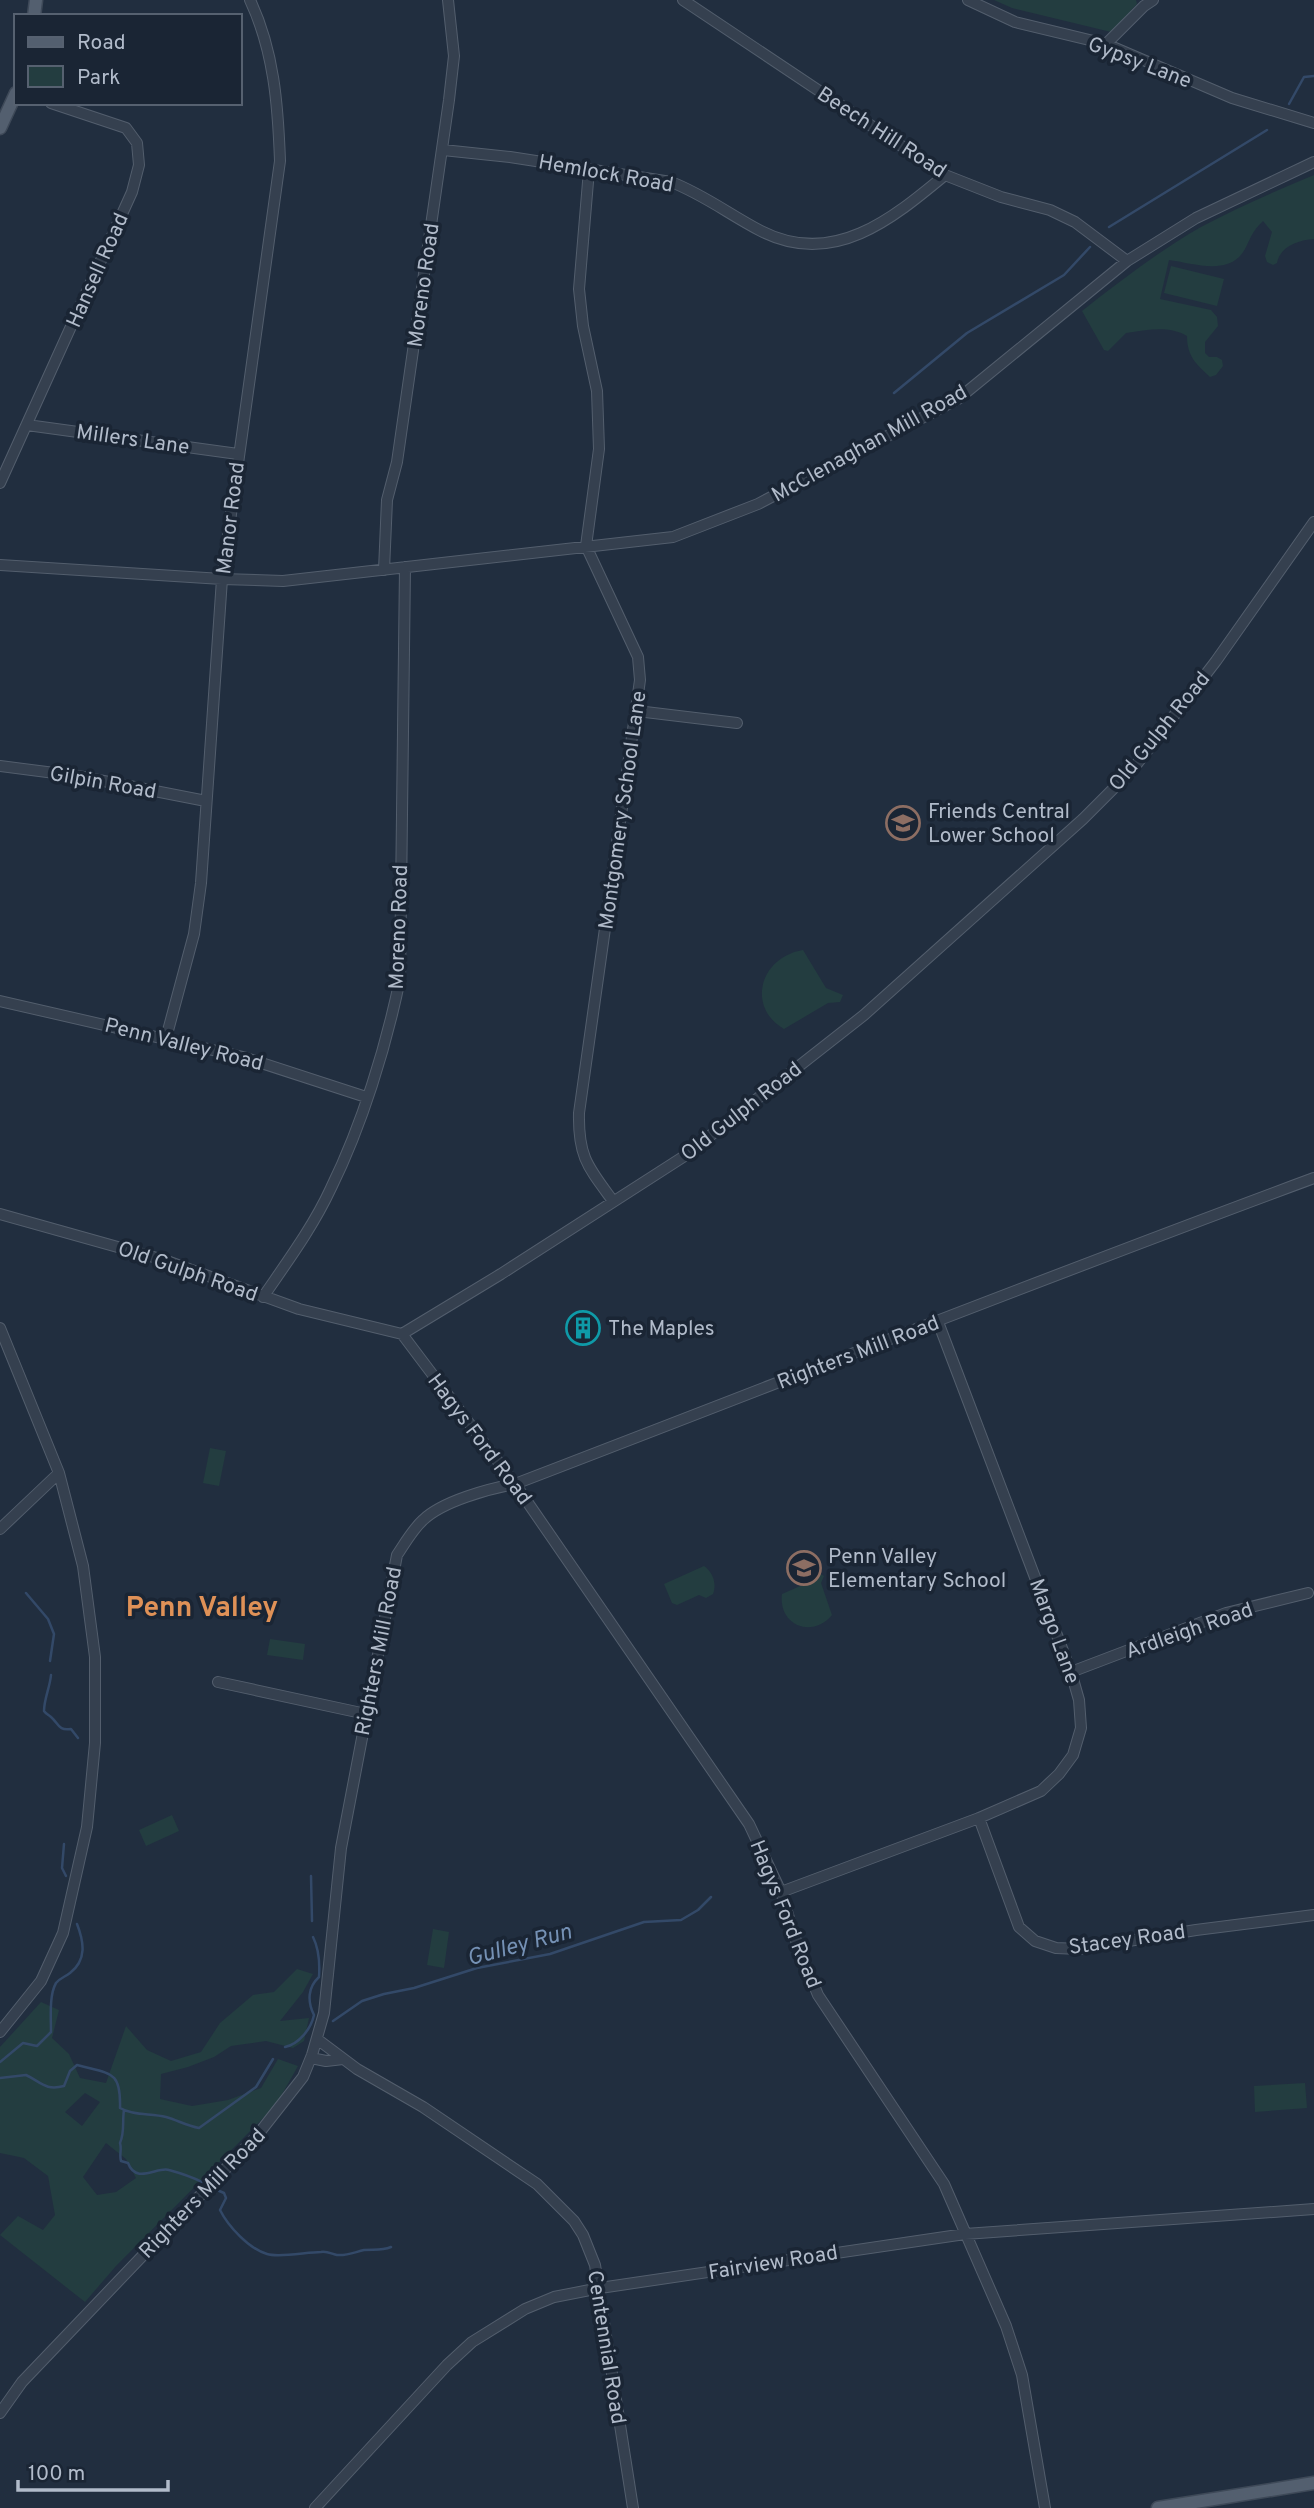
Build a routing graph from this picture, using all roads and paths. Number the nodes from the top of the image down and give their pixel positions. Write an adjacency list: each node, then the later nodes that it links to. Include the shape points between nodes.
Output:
1 (250, 0): 17 (street, Manor Road, via 265,40 278,101 280,161)
2 (448, 0): 11 (street, Moreno Road, via 454,56)
3 (684, 0): 14 (street, Beech Hill Road)
4 (968, 0): 6 (street, Gypsy Lane, via 1015,22)
5 (1153, 0): 6 (street)
6 (1106, 44): 9 (street, Gypsy Lane, via 1232,98)
7 (14, 97): 10 (main road)
8 (57, 105): 16 (street, Hansell Road, via 126,128 137,143 139,165 132,192)
9 (1314, 123)
10 (0, 128)
11 (443, 150): 13 (street, Hemlock Road); 23 (street, Moreno Road, via 397,462 387,500)
12 (1314, 162): 15 (street, McClenaghan Mill Road, via 1196,218)
13 (589, 170): 14 (street, Hemlock Road, via 671,182 762,232 812,243 839,241 877,226); 20 (street, via 579,289 597,391 599,449)
14 (944, 175): 15 (street, Beech Hill Road, via 1050,210 1075,222)
15 (1127, 261): 20 (street, McClenaghan Mill Road, via 958,399 745,509 673,537)
16 (27, 425): 17 (street, Millers Lane); 18 (street, Hansell Road)
17 (238, 454): 24 (street, Manor Road)
18 (0, 483)
19 (1314, 522): 33 (street, Old Gulph Road, via 1133,769 1083,819 864,1015 683,1157)
20 (586, 546): 22 (street, McClenaghan Mill Road); 25 (street, Montgomery School Lane, via 638,657)
21 (0, 565): 24 (street)
22 (405, 567): 23 (street, McClenaghan Mill Road); 31 (street, Moreno Road, via 400,979 389,1030)
23 (384, 570): 24 (street, via 283,581)
24 (222, 579): 28 (street, Manor Road)
25 (637, 711): 26 (street); 33 (street, Montgomery School Lane, via 579,1114 584,1158)
26 (737, 723)
27 (0, 766): 28 (street, Gilpin Road)
28 (206, 801): 30 (street, Manor Road, via 194,934)
29 (0, 1001): 30 (street, Penn Valley Road)
30 (166, 1038): 31 (street, Penn Valley Road, via 243,1057)
31 (366, 1097): 35 (street, Moreno Road, via 331,1188)
32 (1314, 1178): 36 (street, Righters Mill Road)
33 (612, 1201): 38 (street, Old Gulph Road)
34 (1, 1215): 35 (street, Old Gulph Road, via 164,1260)
35 (262, 1297): 38 (street, Old Gulph Road)
36 (937, 1322): 40 (street, Righters Mill Road); 43 (street, Margo Lane)
37 (0, 1328): 39 (street)
38 (402, 1334): 40 (street, Hagys Ford Road)
39 (59, 1473): 41 (street); 49 (street, via 83,1566 95,1657 87,1827 63,1933 41,1981)
40 (515, 1484): 45 (street, Righters Mill Road, via 437,1510 424,1519 399,1552); 47 (street, Hagys Ford Road, via 749,1824)
41 (0, 1530)
42 (1308, 1593): 43 (street, Ardleigh Road, via 1226,1613)
43 (1072, 1672): 46 (street, Margo Lane, via 1081,1728 1073,1755 1041,1791)
44 (218, 1682): 45 (street)
45 (366, 1714): 50 (street, Righters Mill Road, via 341,1848 324,2014)
46 (979, 1818): 47 (street, Margo Lane); 48 (street, Stacey Road, via 1019,1927 1035,1941 1056,1948 1079,1949)
47 (781, 1892): 54 (street, Hagys Ford Road, via 818,1995 937,2173)
48 (1314, 1915)
49 (0, 2032)
50 (317, 2039): 51 (street, Righters Mill Road); 52 (street, Centennial Road)
51 (311, 2058): 52 (street, Centennial Road); 56 (street, Righters Mill Road, via 303,2077 256,2137 22,2382)
52 (344, 2059): 55 (street, Centennial Road, via 430,2111 550,2195 583,2235)
53 (1314, 2208): 54 (street, Fairview Road)
54 (965, 2234): 55 (street, Fairview Road); 60 (street, Hagys Ford Road, via 1016,2351)
55 (600, 2288): 58 (street, Fairview Road, via 554,2297 525,2309 472,2342); 59 (street, Centennial Road)
56 (0, 2413)
57 (1314, 2483): 61 (main road)
58 (315, 2508)
59 (633, 2508)
60 (1045, 2508)
61 (1158, 2508)

